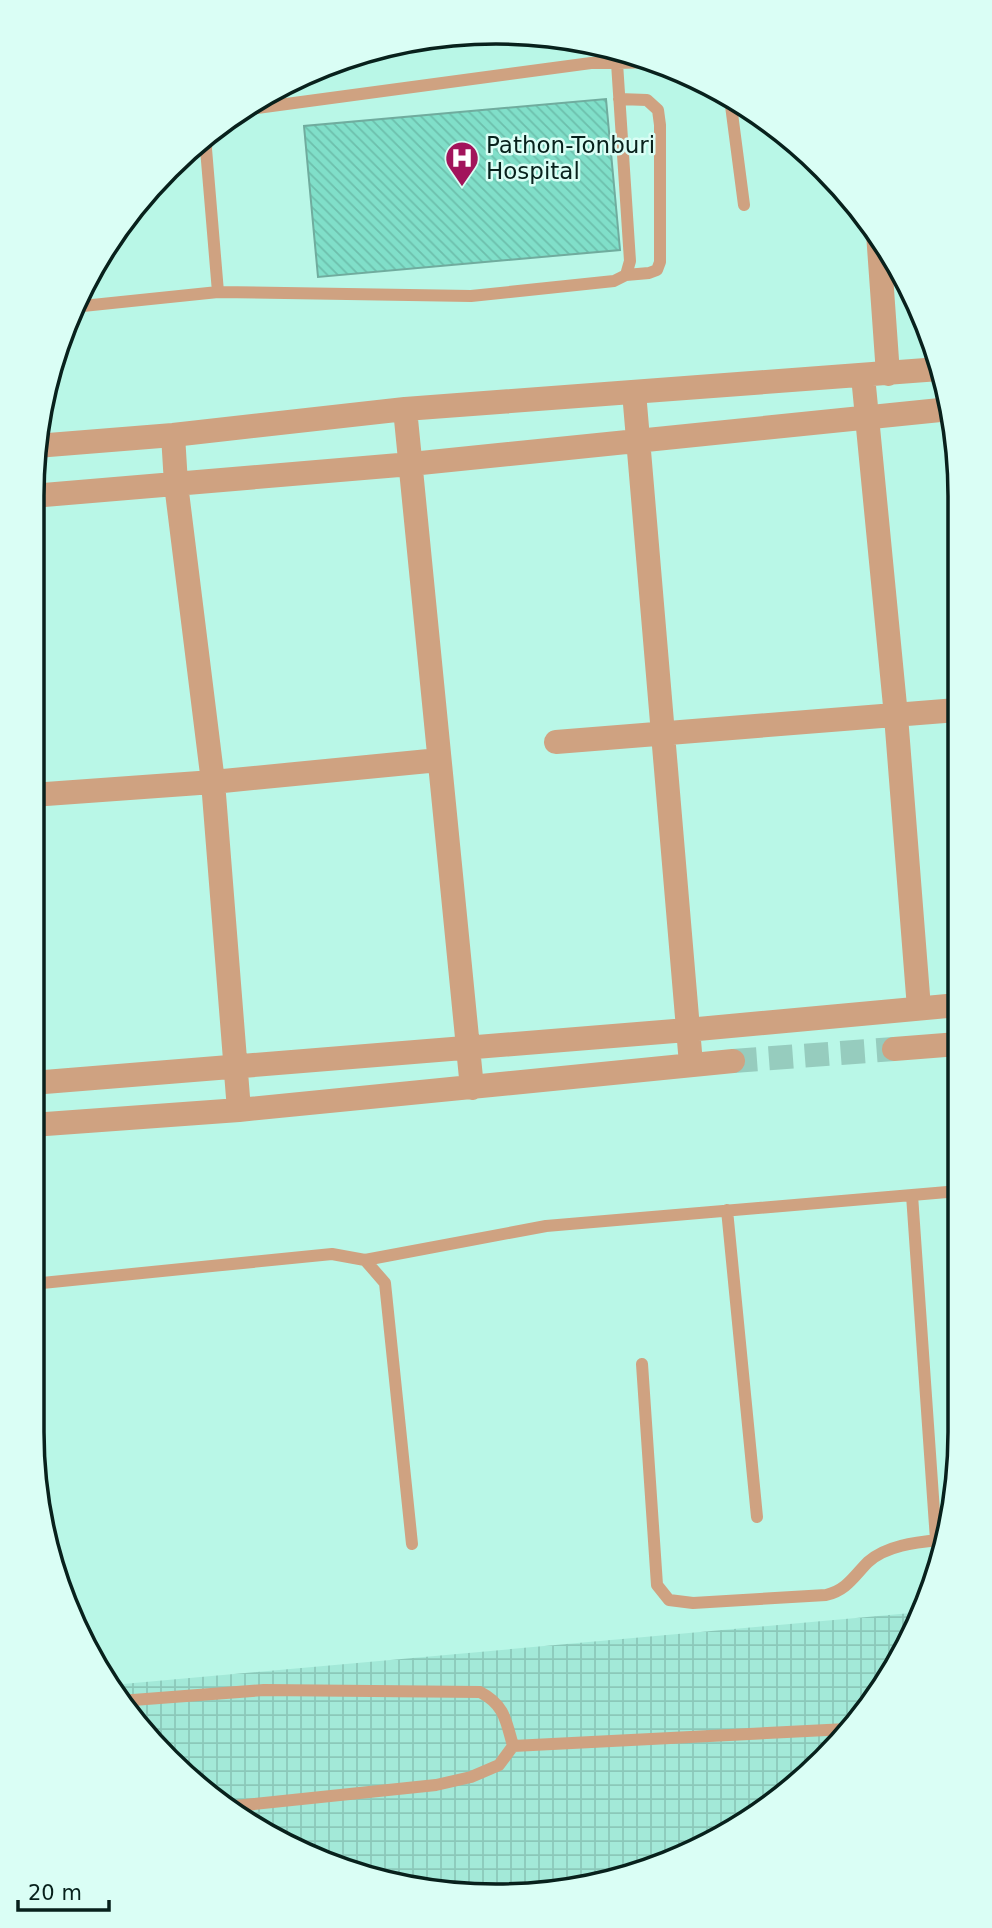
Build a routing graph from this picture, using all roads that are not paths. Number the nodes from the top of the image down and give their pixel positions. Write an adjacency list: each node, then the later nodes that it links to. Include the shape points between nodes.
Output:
1 (617, 63): 2 (lane); 3 (lane); 4 (lane, via 592,62)
2 (625, 63)
3 (619, 99): 9 (lane, via 631,261); 9 (lane, via 647,100 658,110 660,125 660,262 657,270)
4 (266, 107)
5 (732, 110): 7 (lane)
6 (206, 149): 10 (lane)
7 (744, 205)
8 (880, 257): 13 (street)
9 (626, 275): 10 (lane, via 614,281 471,296)
10 (218, 292): 11 (lane)
11 (86, 306)
12 (930, 370): 13 (street)
13 (888, 374): 14 (street)
14 (863, 376): 15 (street); 18 (street)
15 (634, 392): 16 (street); 20 (street)
16 (405, 409): 19 (street); 22 (street)
17 (940, 410): 18 (street)
18 (868, 418): 20 (street); 26 (street)
19 (173, 435): 21 (street); 23 (street)
20 (637, 441): 22 (street); 27 (street)
21 (47, 445)
22 (411, 464): 23 (street); 29 (street)
23 (176, 484): 24 (street); 30 (street)
24 (44, 495)
25 (948, 711): 26 (street)
26 (896, 716): 27 (street); 33 (street)
27 (664, 734): 28 (street); 34 (street)
28 (556, 742)
29 (439, 760): 30 (street); 36 (street)
30 (213, 782): 31 (street); 40 (street)
31 (44, 794)
32 (948, 1006): 33 (street)
33 (919, 1008): 34 (street)
34 (687, 1030): 36 (street); 39 (street)
35 (948, 1045): 37 (street)
36 (467, 1048): 40 (street); 42 (street)
37 (894, 1049)
38 (733, 1061): 39 (street)
39 (691, 1064): 42 (street)
40 (234, 1066): 41 (street); 43 (street)
41 (44, 1082)
42 (472, 1088): 43 (street)
43 (239, 1110): 44 (street)
44 (44, 1124)
45 (948, 1192): 46 (lane)
46 (912, 1195): 47 (lane); 52 (lane)
47 (727, 1210): 48 (lane, via 546,1226); 51 (lane)
48 (365, 1260): 49 (lane, via 332,1254); 54 (lane, via 386,1283)
49 (44, 1283)
50 (642, 1364): 53 (lane, via 657,1585 669,1600 693,1603 826,1595 839,1592 889,1549)
51 (757, 1517)
52 (940, 1522)
53 (935, 1540)
54 (412, 1544)
55 (132, 1700): 57 (lane, via 264,1690 480,1692 495,1700 505,1715)
56 (836, 1730): 57 (lane)
57 (513, 1746): 58 (lane, via 499,1765 436,1786)
58 (241, 1805)

